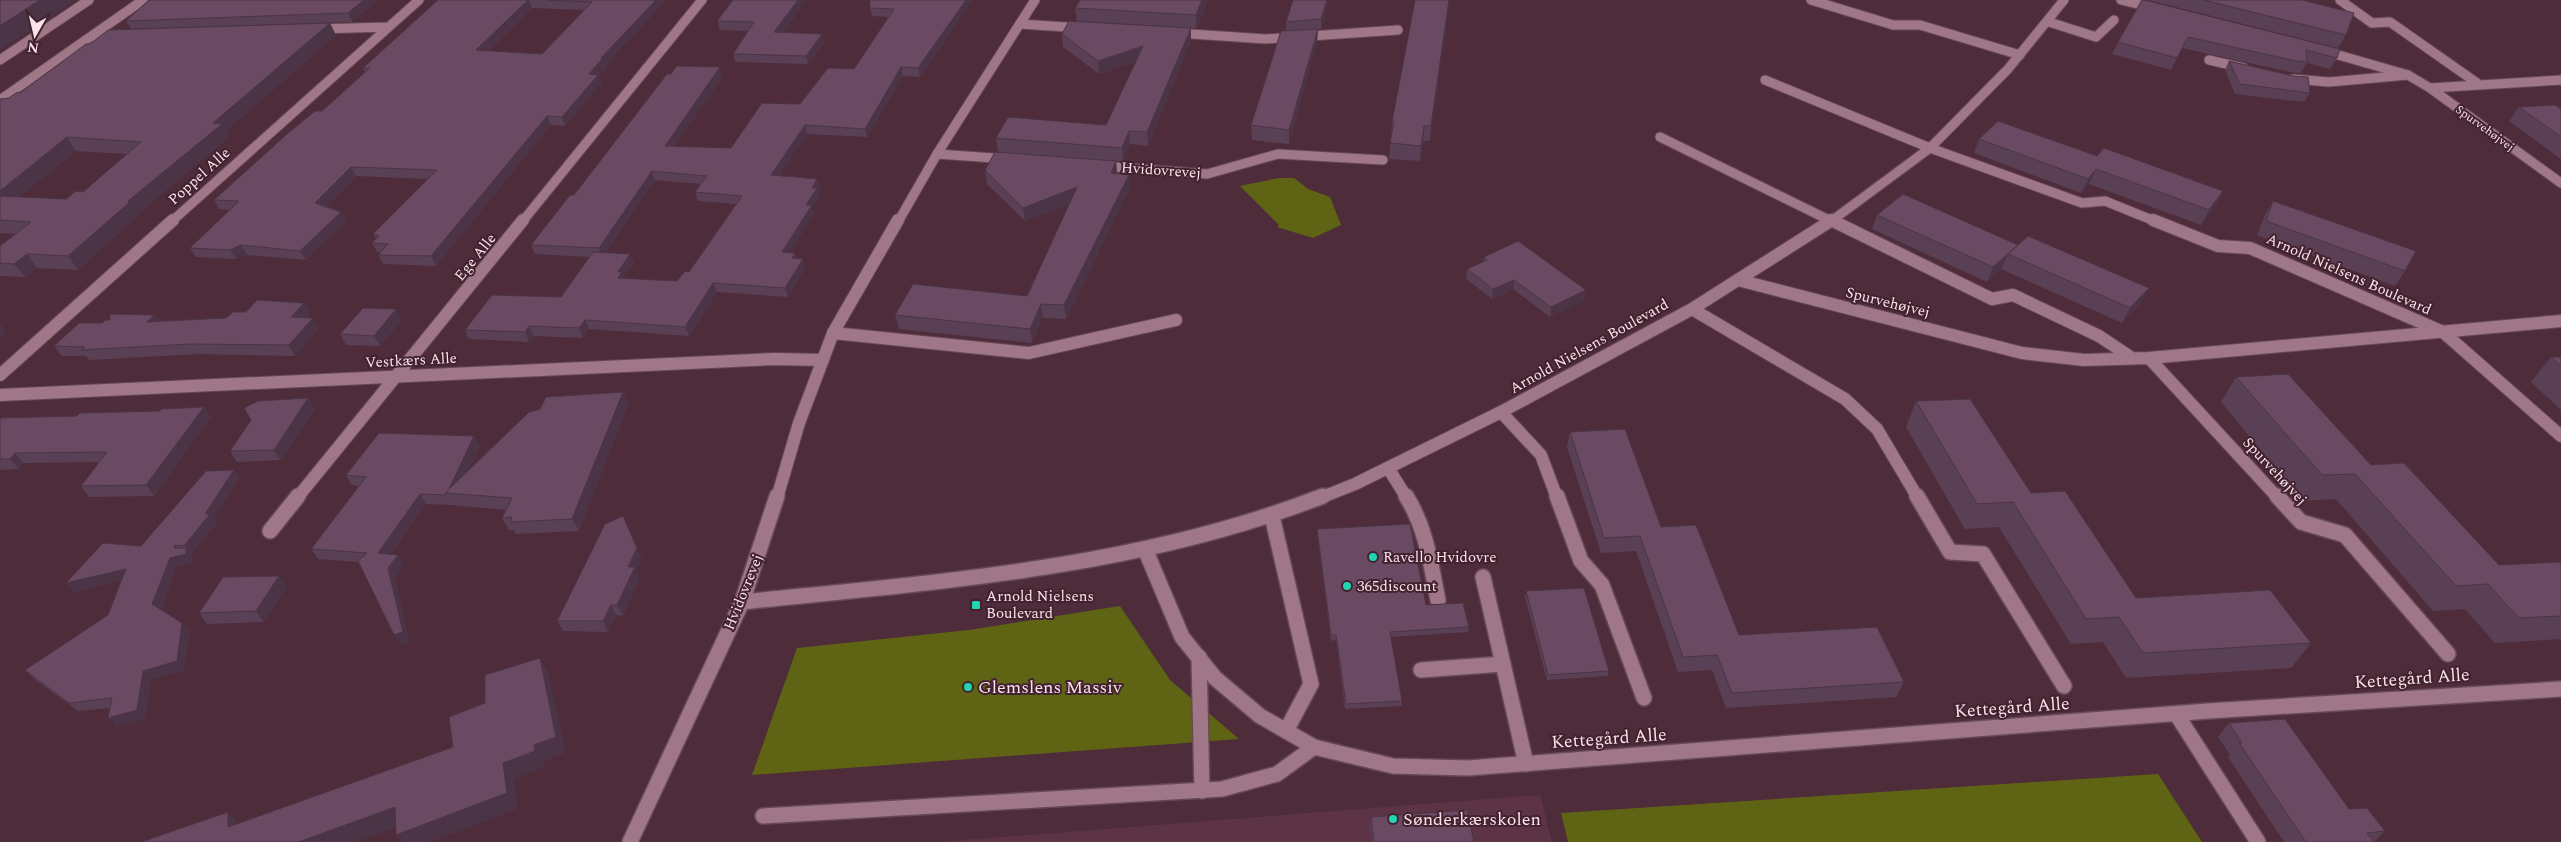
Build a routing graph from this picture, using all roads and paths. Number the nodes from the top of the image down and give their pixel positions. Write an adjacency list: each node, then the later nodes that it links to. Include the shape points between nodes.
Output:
1 (89, 0): 23 (street)
2 (143, 0): 20 (street)
3 (419, 0): 14 (street, Poppel Alle)
4 (702, 0): 51 (street, Ege Alle)
5 (1035, 0): 13 (street, Hvidovrevej)
6 (1811, 0): 22 (street, via 1893,25 1920,25)
7 (2064, 0): 12 (street, Arnold Nielsens Boulevard)
8 (2121, 0): 10 (street)
9 (2340, 0): 30 (street, via 2372,23 2390,22)
10 (2160, 10)
11 (2114, 20): 12 (street, via 2096,37)
12 (2049, 22): 22 (street, Arnold Nielsens Boulevard)
13 (1020, 24): 15 (street); 35 (street, Hvidovrevej)
14 (389, 26): 16 (street); 50 (street, Poppel Alle)
15 (1087, 28)
16 (310, 29)
17 (1398, 30): 18 (street, via 1266,39)
18 (1164, 33)
19 (122, 36): 20 (street)
20 (91, 37): 32 (street)
21 (2314, 48): 26 (street)
22 (2020, 55): 34 (street, Arnold Nielsens Boulevard)
23 (0, 60)
24 (2209, 60): 25 (street)
25 (2253, 70)
26 (2408, 75): 27 (street, via 2329,82); 31 (street, Spurvehøjvej)
27 (2280, 77)
28 (1765, 80): 34 (street, Arnold Nielsens Boulevard)
29 (2561, 80): 30 (street)
30 (2477, 83): 31 (street)
31 (2430, 88): 39 (street, Spurvehøjvej)
32 (0, 100)
33 (1660, 138): 40 (street)
34 (1930, 148): 40 (street, Arnold Nielsens Boulevard); 45 (street, Arnold Nielsens Boulevard, via 2082,203 2105,201 2218,246 2250,248)
35 (936, 154): 36 (street); 46 (street, Hvidovrevej)
36 (1014, 160)
37 (1382, 160): 38 (street, Hvidovrevej, via 1278,154 1207,174)
38 (1092, 165)
39 (2561, 183)
40 (1831, 221): 41 (street, Arnold Nielsens Boulevard); 47 (street, via 1992,299 2013,295 2099,336)
41 (1738, 280): 42 (street, Arnold Nielsens Boulevard); 47 (street, Spurvehøjvej, via 2022,353 2084,360)
42 (1692, 309): 53 (street, Arnold Nielsens Boulevard); 66 (street, Arnold Nielsens Boulevard, via 1845,399 1877,429 1950,552 1983,554)
43 (1176, 320): 46 (street, via 1029,353)
44 (2561, 321): 45 (street, Spurvehøjvej)
45 (2443, 332): 48 (street, Spurvehøjvej); 54 (street)
46 (834, 333): 49 (street, Hvidovrevej)
47 (2132, 358): 48 (street, Spurvehøjvej)
48 (2149, 358): 62 (street, Spurvehøjvej, via 2301,522 2344,535)
49 (823, 360): 51 (street, Vestkærs Alle, via 775,359); 61 (street, Hvidovrevej, via 799,423)
50 (0, 375)
51 (398, 377): 52 (street, Vestkærs Alle); 57 (street, Ege Alle)
52 (0, 395)
53 (1501, 412): 55 (street, Arnold Nielsens Boulevard); 68 (street, Arnold Nielsens Boulevard, via 1541,455 1581,561 1602,585)
54 (2561, 436)
55 (1388, 468): 56 (street, Arnold Nielsens Boulevard); 60 (street, via 1414,509 1427,546)
56 (1272, 516): 58 (street, Arnold Nielsens Boulevard); 70 (street, via 1311,684)
57 (270, 531)
58 (1146, 549): 61 (street, Arnold Nielsens Boulevard, via 973,578); 63 (street, Kettegård Alle, via 1182,637)
59 (1483, 577): 64 (street)
60 (1438, 600)
61 (742, 602): 75 (street, Hvidovrevej)
62 (2448, 654)
63 (1199, 658): 70 (street, Kettegård Alle, via 1215,678 1260,716); 73 (street)
64 (1503, 664): 65 (street); 72 (street)
65 (1420, 670)
66 (2064, 686)
67 (2561, 688): 69 (street, Kettegård Alle)
68 (1644, 698)
69 (2177, 715): 72 (street, Kettegård Alle); 76 (street)
70 (1286, 731): 71 (street, Kettegård Alle)
71 (1314, 747): 72 (street, Kettegård Alle, via 1393,766 1468,768); 73 (street, via 1277,774 1222,789)
72 (1526, 764)
73 (1202, 790): 74 (street)
74 (762, 816)
75 (630, 842)
76 (2258, 842)

